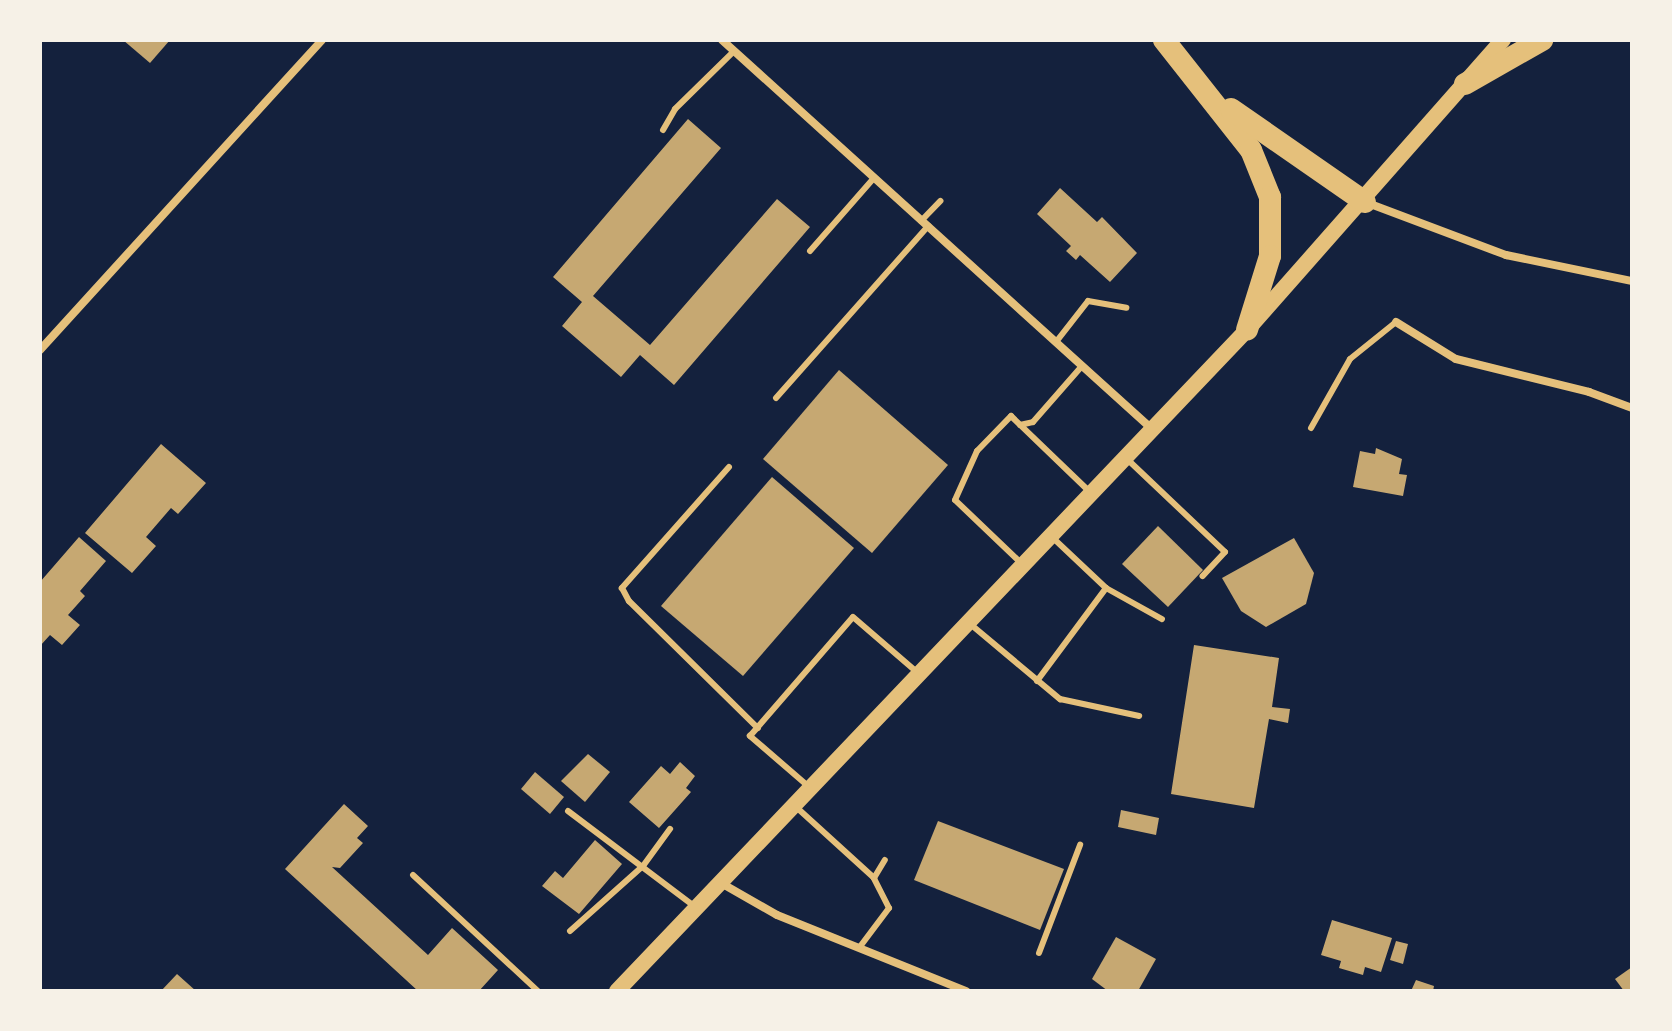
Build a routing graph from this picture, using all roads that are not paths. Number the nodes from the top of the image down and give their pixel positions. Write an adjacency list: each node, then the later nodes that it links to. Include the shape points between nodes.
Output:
1 (322, 40): 20 (street)
2 (722, 40): 6 (street)
3 (1164, 40): 8 (highway)
4 (1503, 40): 7 (main road)
5 (1542, 40): 7 (highway)
6 (734, 51): 9 (lane, via 675,109); 10 (street)
7 (1465, 84): 12 (main road)
8 (1208, 90): 12 (highway); 18 (highway, via 1251,150 1270,197 1270,256)
9 (663, 130)
10 (874, 178): 13 (street); 14 (lane)
11 (940, 201): 13 (lane)
12 (1365, 202): 15 (street, via 1506,255); 18 (main road)
13 (924, 224): 19 (street); 22 (lane)
14 (810, 251)
15 (1632, 281)
16 (1126, 308): 19 (lane, via 1088,301)
17 (1396, 322): 23 (street, via 1456,359); 25 (lane, via 1350,359)
18 (1247, 330): 26 (main road)
19 (1056, 342): 21 (street)
20 (40, 350)
21 (1082, 366): 24 (lane, via 1033,422); 26 (street)
22 (776, 398)
23 (1632, 408)
24 (1020, 425): 29 (lane); 31 (lane, via 1011,416 977,451 955,500)
25 (1311, 428)
26 (1153, 430): 27 (main road)
27 (1126, 458): 29 (main road); 32 (lane, via 1225,552)
28 (729, 467): 39 (lane, via 622,588 629,601)
29 (1092, 494): 30 (main road)
30 (1051, 536): 31 (main road); 33 (lane)
31 (1024, 565): 35 (main road)
32 (1203, 576)
33 (1106, 588): 34 (lane); 37 (lane)
34 (1162, 619)
35 (969, 623): 36 (main road); 37 (lane)
36 (920, 674): 39 (lane, via 853,617); 40 (main road)
37 (1037, 681): 38 (lane, via 1060,699)
38 (1139, 716)
39 (758, 728): 40 (lane, via 750,736)
40 (811, 789): 41 (main road)
41 (795, 806): 48 (lane); 49 (main road)
42 (568, 811): 46 (lane)
43 (670, 829): 46 (lane)
44 (1080, 845): 53 (lane)
45 (885, 860): 48 (lane)
46 (643, 866): 50 (lane); 51 (lane)
47 (413, 875): 54 (lane)
48 (874, 878): 52 (lane, via 889,908)
49 (721, 883): 50 (main road); 52 (street, via 777,915)
50 (696, 908): 55 (main road)
51 (570, 931)
52 (859, 948): 56 (street)
53 (1039, 953)
54 (538, 991)
55 (617, 991)
56 (966, 991)

